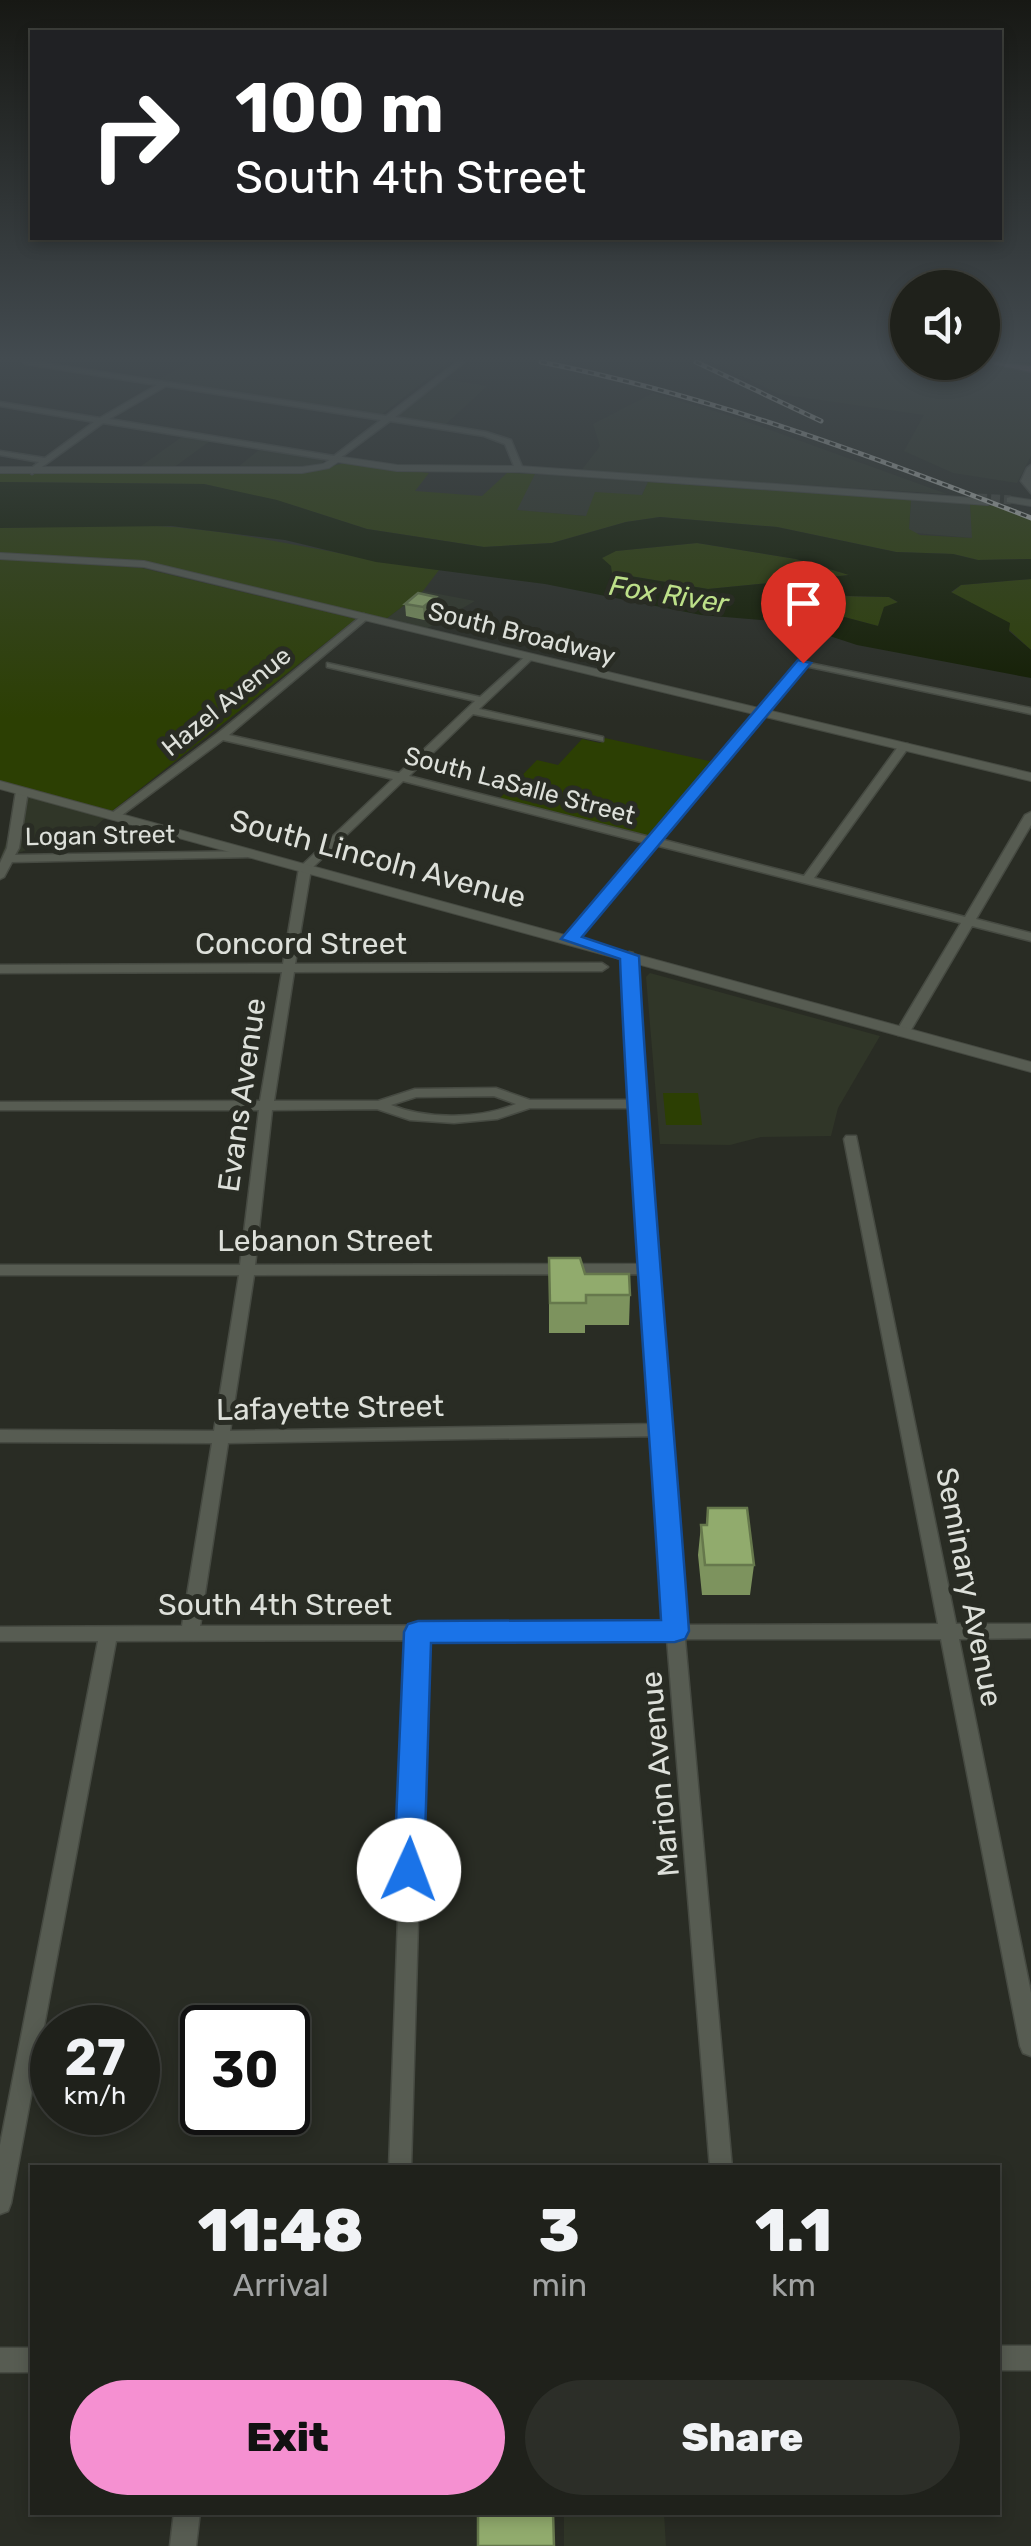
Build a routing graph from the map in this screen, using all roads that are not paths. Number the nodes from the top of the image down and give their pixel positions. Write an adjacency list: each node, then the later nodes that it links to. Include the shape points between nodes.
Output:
1 (684, 481): 2 (street)
2 (983, 500)
3 (0, 556): 4 (street, South Broadway, via 144,564)
4 (364, 617): 5 (street, South Broadway); 10 (street, Hazel Avenue)
5 (528, 657): 7 (street); 9 (street, South Broadway)
6 (331, 666): 7 (street)
7 (477, 706): 11 (street); 13 (street)
8 (1031, 712): 9 (street, via 803,663)
9 (760, 714): 12 (street, South Broadway); 19 (street)
10 (226, 737): 13 (street, South LaSalle Street); 18 (street, Hazel Avenue)
11 (599, 739)
12 (904, 746): 14 (street, South Broadway); 24 (street)
13 (401, 777): 19 (street, South LaSalle Street); 22 (street)
14 (1031, 777)
15 (0, 785): 16 (street, South Lincoln Avenue)
16 (22, 791): 18 (street, South Lincoln Avenue); 21 (street)
17 (1031, 815): 25 (street, via 1020,847)
18 (114, 816): 20 (street, South Lincoln Avenue)
19 (653, 843): 24 (street, South LaSalle Street); 27 (street)
20 (252, 854): 21 (street, Logan Street); 22 (street, South Lincoln Avenue)
21 (8, 860): 23 (street)
22 (305, 868): 27 (street, South Lincoln Avenue); 30 (street, Evans Avenue)
23 (0, 875)
24 (806, 880): 25 (street, South LaSalle Street)
25 (967, 921): 26 (street, South LaSalle Street); 32 (street)
26 (1031, 937)
27 (570, 939): 28 (street, South Lincoln Avenue)
28 (629, 956): 32 (street, South Lincoln Avenue); 35 (street, Marion Avenue)
29 (602, 966): 30 (street, Concord Street)
30 (288, 968): 31 (street, Concord Street); 37 (street, Evans Avenue)
31 (0, 969)
32 (903, 1032): 33 (street, South Lincoln Avenue)
33 (1031, 1067)
34 (528, 1104): 35 (street); 38 (street, via 496,1092 415,1093); 38 (street, via 499,1117 411,1117)
35 (636, 1104): 41 (street, Marion Avenue)
36 (0, 1106): 37 (street)
37 (266, 1106): 38 (street); 40 (street, Evans Avenue)
38 (380, 1106)
39 (851, 1138): 47 (street, Seminary Avenue)
40 (247, 1269): 41 (street, Lebanon Street); 42 (street, Lebanon Street); 45 (street, Evans Avenue)
41 (651, 1269): 43 (street, Marion Avenue)
42 (0, 1270)
43 (662, 1430): 45 (street, Lafayette Street); 46 (street, Marion Avenue)
44 (0, 1436): 45 (street, Lafayette Street)
45 (221, 1438): 49 (street, Evans Avenue)
46 (675, 1631): 47 (street, South 4th Street); 50 (street, South 4th Street); 55 (street, Marion Avenue)
47 (950, 1631): 48 (street, South 4th Street); 53 (street, Seminary Avenue)
48 (1031, 1631)
49 (190, 1632): 50 (street, South 4th Street); 52 (street, South 4th Street)
50 (418, 1632): 54 (street)
51 (0, 1634): 52 (street, South 4th Street)
52 (108, 1634): 56 (street)
53 (1031, 2046)
54 (400, 2165)
55 (721, 2165)
56 (0, 2203)
57 (1000, 2358): 58 (street)
58 (1031, 2358)
59 (0, 2360): 60 (street)
60 (30, 2360)
61 (187, 2515): 62 (street)
62 (184, 2546)

